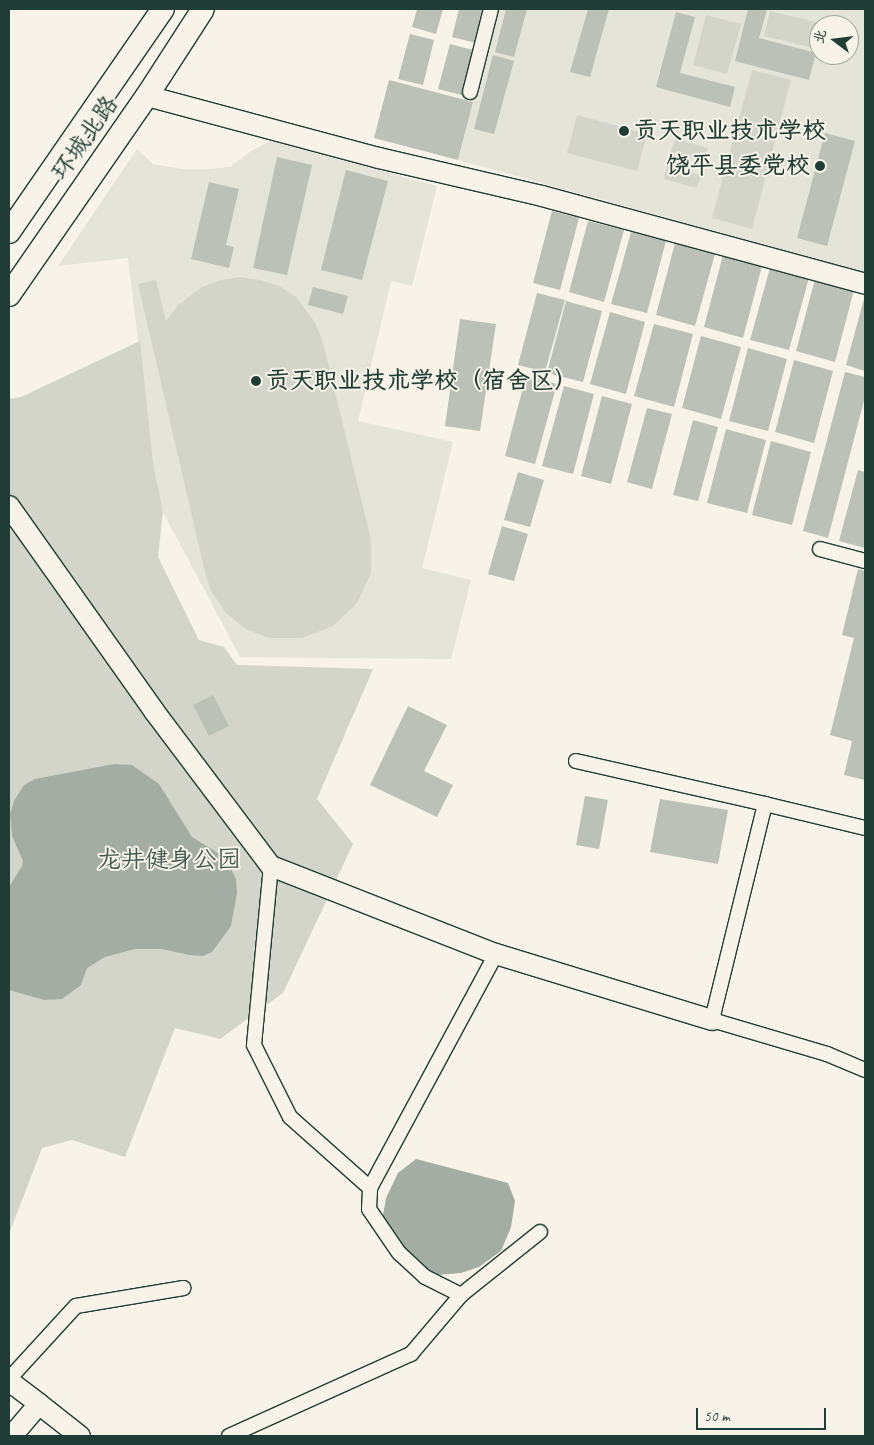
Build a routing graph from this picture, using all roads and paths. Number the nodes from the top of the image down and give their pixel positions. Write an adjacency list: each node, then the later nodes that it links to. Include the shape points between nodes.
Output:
1 (163, 9): 6 (main road, 环城北路)
2 (203, 9): 5 (main road, 环城北路)
3 (491, 9): 4 (street)
4 (470, 92)
5 (147, 96): 7 (street, via 379,158 542,196); 8 (main road, 环城北路)
6 (9, 232)
7 (865, 284)
8 (9, 295)
9 (9, 506): 15 (street, via 154,711)
10 (820, 549): 11 (street)
11 (865, 560)
12 (576, 761): 13 (street)
13 (765, 804): 14 (street); 17 (street)
14 (865, 828)
15 (270, 866): 16 (street); 19 (street, via 254,1045 290,1117)
16 (496, 954): 17 (street); 19 (street)
17 (712, 1020): 18 (street, via 828,1054)
18 (865, 1070)
19 (370, 1188): 22 (street, via 369,1209 399,1252 425,1277)
20 (540, 1232): 22 (street)
21 (184, 1288): 23 (street, via 76,1306)
22 (461, 1295): 27 (street, via 411,1354)
23 (9, 1380): 24 (street)
24 (39, 1404): 25 (street); 26 (street)
25 (12, 1436)
26 (80, 1436)
27 (229, 1436)

